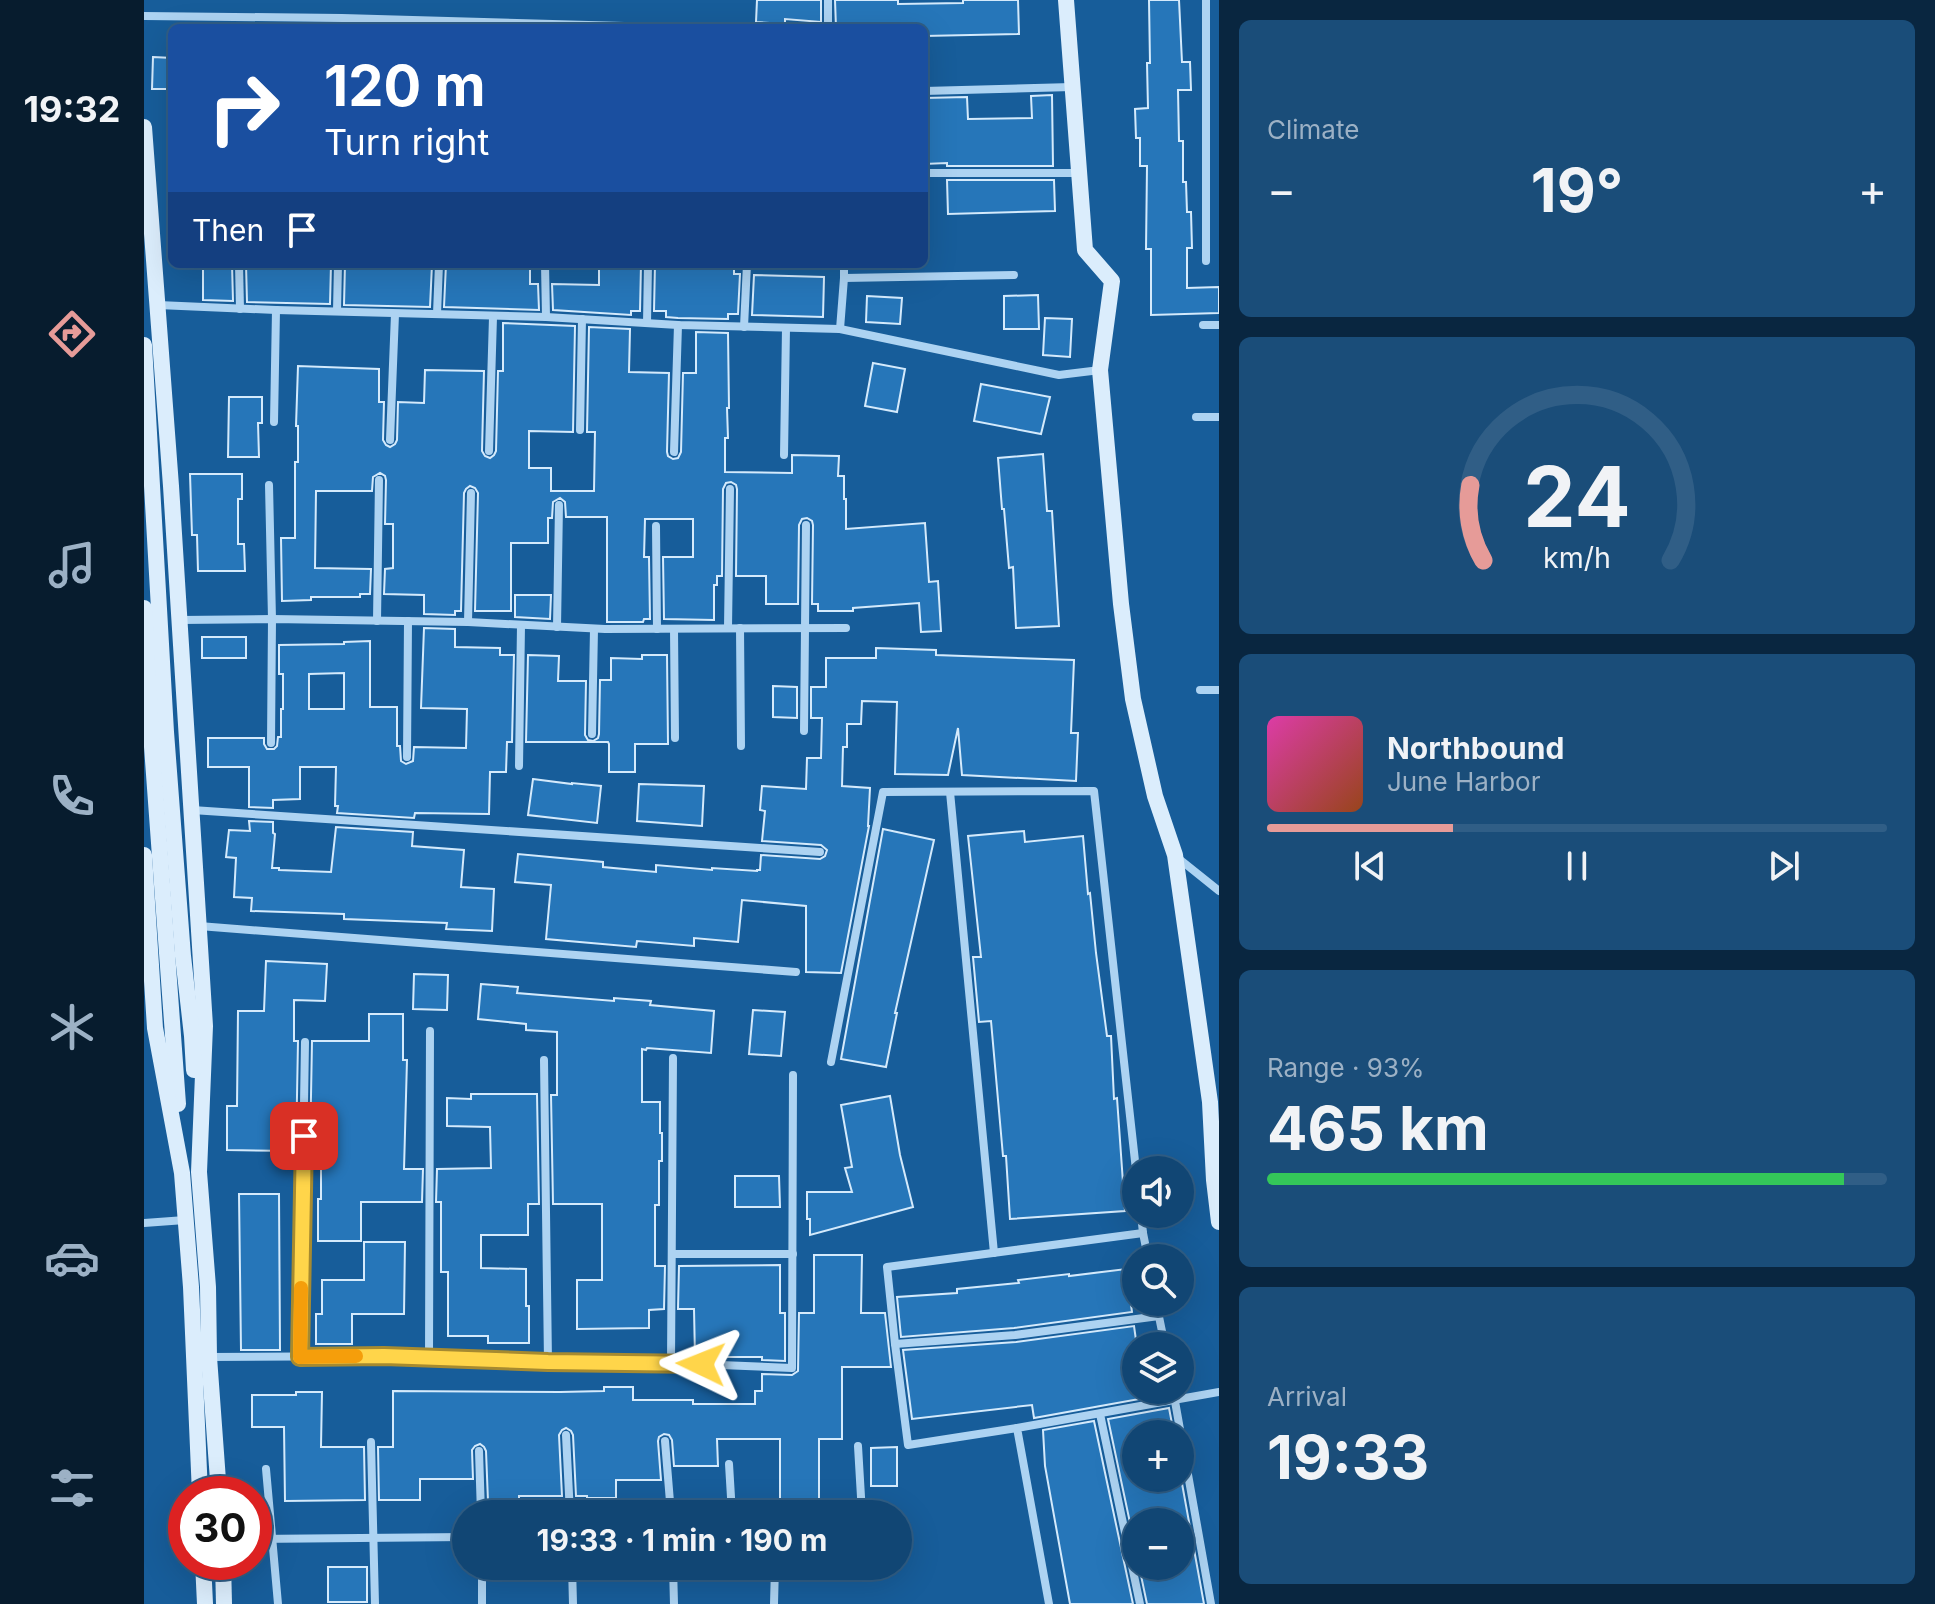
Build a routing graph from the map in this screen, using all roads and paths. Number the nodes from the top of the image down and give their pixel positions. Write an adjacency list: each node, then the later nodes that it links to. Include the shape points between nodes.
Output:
1 (828, 0): 10 (street)
2 (1066, 0): 11 (street)
3 (1206, 0): 17 (street)
4 (144, 16): 5 (street)
5 (239, 17): 6 (street); 7 (street)
6 (342, 18): 8 (street); 9 (street)
7 (239, 24)
8 (342, 24)
9 (446, 24)
10 (828, 24)
11 (1072, 87): 12 (street); 16 (street)
12 (928, 91)
13 (144, 127): 14 (street)
14 (145, 169): 27 (street)
15 (928, 173): 16 (street)
16 (1079, 173): 44 (street, via 1085,250 1112,281)
17 (1206, 261)
18 (239, 268): 28 (street)
19 (338, 268): 30 (street)
20 (439, 268): 32 (street)
21 (545, 268): 34 (street)
22 (648, 268): 36 (street)
23 (747, 268): 40 (street)
24 (844, 268): 26 (street)
25 (1014, 275): 26 (street)
26 (844, 278): 42 (street)
27 (157, 305): 28 (street); 62 (street)
28 (240, 309): 29 (street)
29 (276, 310): 30 (street); 47 (street)
30 (337, 311): 31 (street)
31 (395, 314): 32 (street); 49 (street)
32 (437, 314): 33 (street)
33 (493, 317): 34 (street); 50 (street)
34 (546, 317): 35 (street)
35 (582, 319): 36 (street); 48 (street)
36 (647, 323): 37 (street)
37 (678, 325): 40 (street); 51 (street)
38 (1203, 325): 39 (street)
39 (1219, 325)
40 (744, 327): 41 (street)
41 (786, 328): 42 (street); 52 (street)
42 (840, 329): 44 (street, via 1059,375)
43 (144, 345): 99 (street, via 166,732 192,1036)
44 (1100, 370): 88 (street, via 1133,699)
45 (1196, 417): 46 (street)
46 (1219, 417)
47 (274, 422)
48 (580, 430)
49 (390, 440)
50 (489, 451)
51 (674, 452)
52 (784, 455)
53 (379, 480): 63 (street)
54 (269, 485): 61 (street)
55 (730, 489): 69 (street)
56 (471, 493): 65 (street)
57 (559, 505): 67 (street)
58 (806, 525): 68 (street)
59 (656, 526): 73 (street)
60 (144, 608): 99 (street, via 174,1040)
61 (272, 619): 62 (street); 63 (street); 80 (street)
62 (180, 620): 85 (street)
63 (377, 621): 64 (street)
64 (408, 621): 65 (street); 82 (street)
65 (468, 622): 66 (street)
66 (521, 625): 67 (street); 83 (street)
67 (557, 627): 72 (street)
68 (804, 627): 70 (street); 71 (street); 77 (street)
69 (728, 628): 70 (street); 74 (street)
70 (740, 628): 81 (street)
71 (846, 628)
72 (594, 629): 73 (street); 78 (street)
73 (657, 629): 74 (street)
74 (674, 629): 79 (street)
75 (1200, 690): 76 (street)
76 (1219, 690)
77 (804, 731)
78 (592, 734)
79 (675, 738)
80 (271, 743)
81 (741, 746)
82 (407, 757)
83 (519, 766)
84 (950, 792): 96 (street, via 883,792); 98 (street, via 1094,791); 106 (street)
85 (192, 810): 86 (street); 90 (street)
86 (820, 852)
87 (144, 855): 99 (street, via 155,1028)
88 (1175, 855): 89 (street); 101 (street, via 1210,1102)
89 (1219, 891)
90 (199, 926): 91 (street); 99 (street, via 205,1026)
91 (796, 972)
92 (430, 1031): 114 (street)
93 (305, 1042): 113 (street)
94 (673, 1058): 107 (street)
95 (544, 1060): 115 (street)
96 (831, 1062)
97 (793, 1075): 108 (street)
98 (1134, 1156)
99 (191, 1172): 100 (street); 112 (street, via 208,1287)
100 (185, 1220): 102 (street); 130 (street)
101 (1219, 1222)
102 (144, 1223)
103 (1142, 1228): 104 (street)
104 (1143, 1233): 105 (street); 106 (street)
105 (1145, 1244)
106 (994, 1253): 111 (street, via 887,1267)
107 (672, 1254): 108 (street); 116 (street)
108 (793, 1254): 116 (street, via 792,1368)
109 (1159, 1316): 110 (street); 111 (street)
110 (1162, 1332)
111 (895, 1344): 122 (street, via 908,1445)
112 (209, 1357): 113 (street); 131 (street)
113 (300, 1357): 114 (street)
114 (429, 1358): 115 (street)
115 (548, 1362): 116 (street)
116 (671, 1363)
117 (1219, 1392): 118 (street)
118 (1194, 1397)
119 (1154, 1404): 121 (street)
120 (1176, 1404): 157 (street)
121 (1100, 1414): 122 (street); 156 (street)
122 (1017, 1428): 155 (street)
123 (566, 1435): 134 (street)
124 (665, 1441): 135 (street)
125 (371, 1442): 139 (street)
126 (858, 1446): 137 (street)
127 (479, 1451): 133 (street)
128 (729, 1464): 136 (street)
129 (266, 1469): 132 (street)
130 (199, 1476)
131 (218, 1476)
132 (267, 1476)
133 (481, 1500)
134 (569, 1500)
135 (670, 1500)
136 (731, 1500)
137 (861, 1500)
138 (452, 1537): 139 (street)
139 (373, 1538): 140 (street); 150 (street)
140 (272, 1539): 149 (street)
141 (204, 1580): 147 (street)
142 (223, 1580): 148 (street)
143 (482, 1580): 151 (street)
144 (572, 1580): 152 (street)
145 (673, 1580): 153 (street)
146 (775, 1580): 154 (street)
147 (205, 1604)
148 (224, 1604)
149 (278, 1604)
150 (375, 1604)
151 (482, 1604)
152 (573, 1604)
153 (674, 1604)
154 (774, 1604)
155 (1049, 1604)
156 (1140, 1604)
157 (1211, 1604)

